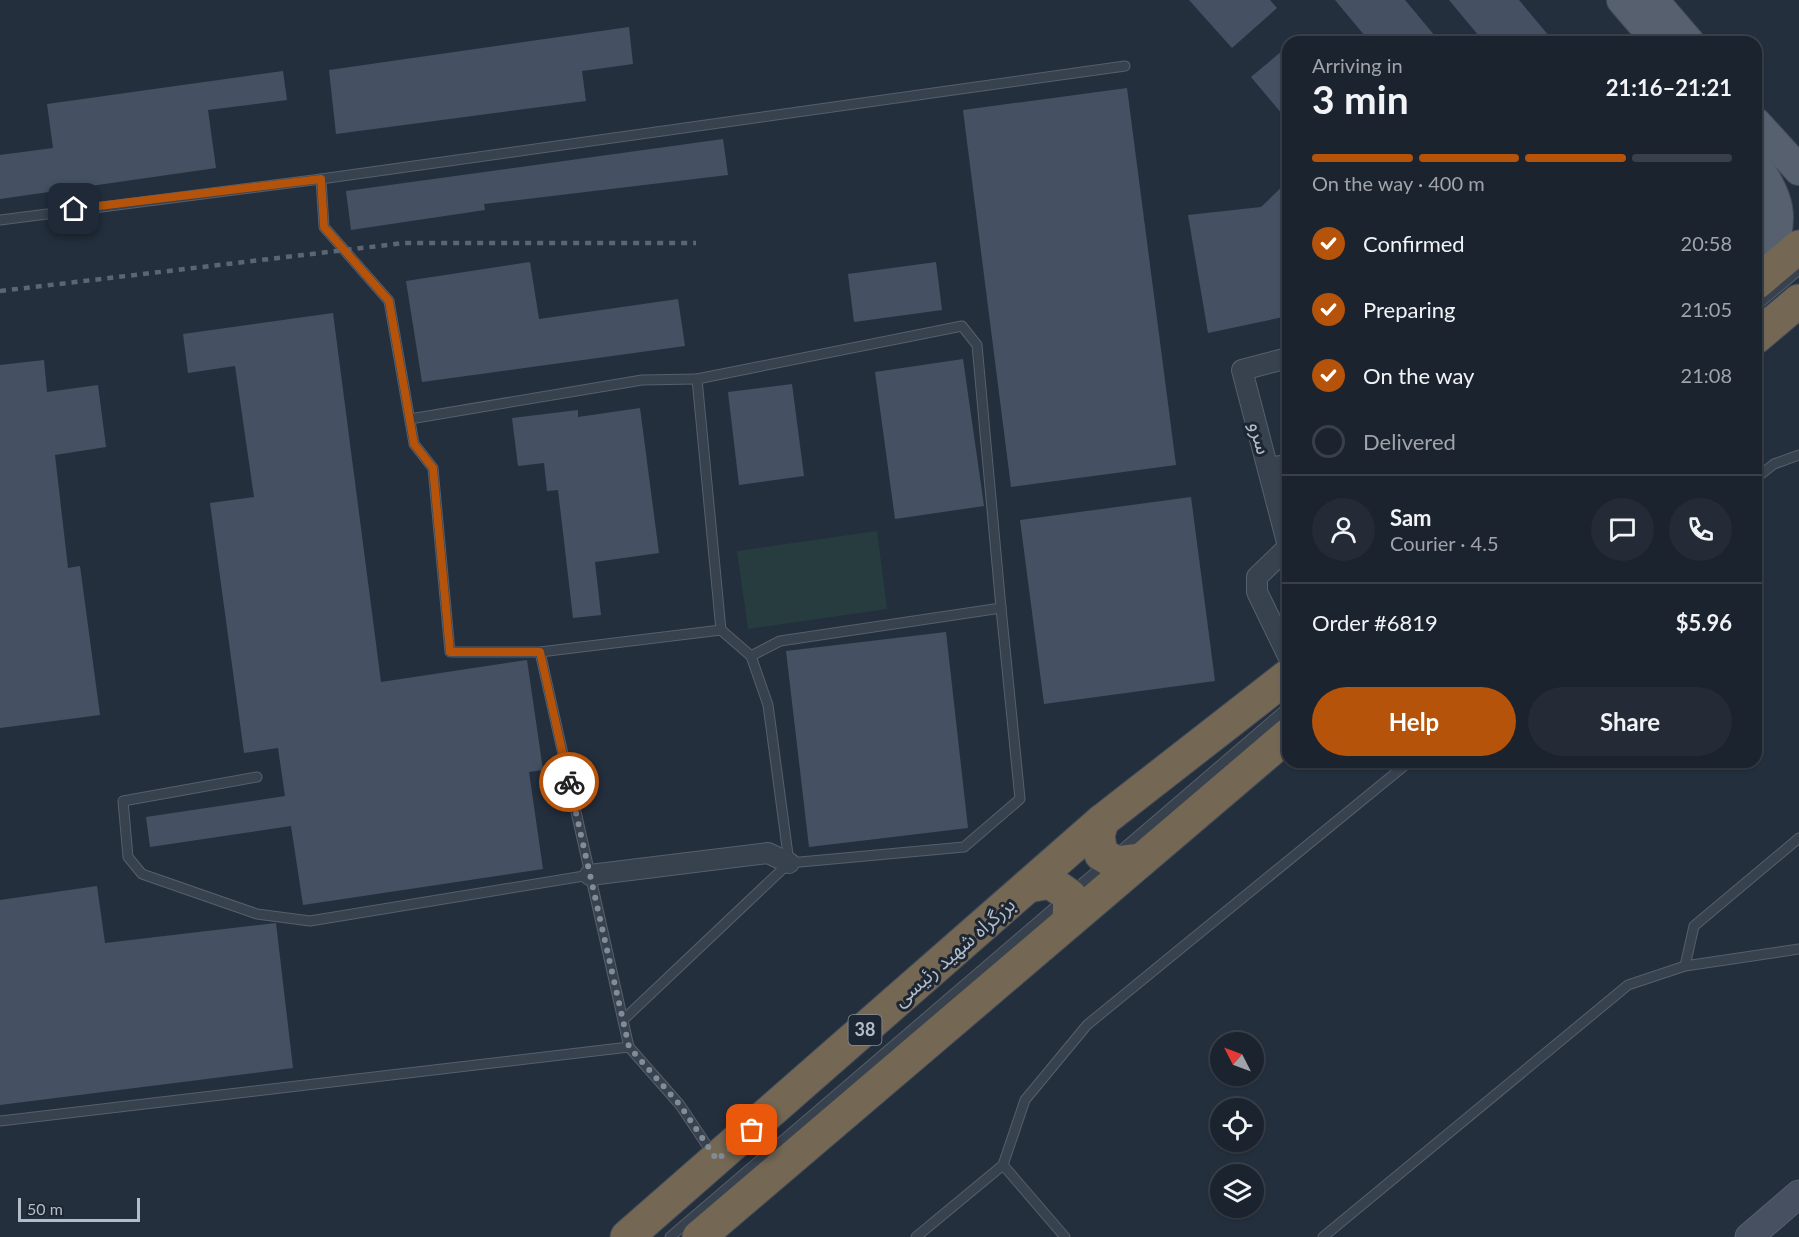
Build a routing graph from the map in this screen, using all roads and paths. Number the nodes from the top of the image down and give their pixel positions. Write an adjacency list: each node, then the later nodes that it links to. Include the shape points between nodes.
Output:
1 (1623, 0): 3 (main road)
2 (1653, 0): 4 (main road)
3 (1653, 36)
4 (1684, 36)
5 (1125, 66): 9 (lane)
6 (1762, 130): 7 (main road)
7 (1799, 170)
8 (1762, 173): 13 (main road, via 1773,190 1780,220)
9 (321, 179): 10 (lane); 20 (lane, via 324,227 389,301)
10 (0, 220)
11 (1799, 247): 14 (highway)
12 (1799, 270): 15 (lane)
13 (1762, 279)
14 (1762, 286)
15 (1762, 288)
16 (1798, 302): 17 (highway)
17 (1762, 332)
18 (1282, 360): 23 (street, سرو, via 1242,370)
19 (697, 378): 20 (lane, via 642,380); 27 (lane, via 963,326 977,345); 28 (lane)
20 (410, 419): 30 (lane, via 414,444 433,468 450,652)
21 (1799, 455): 24 (lane, via 1774,464)
22 (1282, 466): 23 (street)
23 (1268, 468): 25 (street, سرو)
24 (1762, 473)
25 (1282, 522)
26 (1282, 553): 29 (street, via 1257,577 1257,592)
27 (1001, 608): 31 (lane, via 780,641); 40 (lane, via 1020,799 964,847)
28 (721, 630): 30 (lane); 31 (lane)
29 (1282, 644)
30 (540, 652): 41 (lane)
31 (751, 656): 40 (lane, via 768,705)
32 (1282, 681): 37 (highway, بزرگراه شهید رئیسی / 38)
33 (1282, 711): 53 (lane)
34 (1282, 740): 39 (highway, 38)
35 (1402, 768): 50 (lane, via 1087,1025 1025,1100)
36 (257, 777): 41 (lane, via 123,801 128,857 142,874 257,914 310,921)
37 (1102, 821): 39 (highway, via 1098,836 1101,854 1116,863); 42 (highway, بزرگراه شهید رئیسی / 38)
38 (1799, 838): 45 (lane, via 1694,926)
39 (1141, 860): 43 (highway, 38)
40 (789, 863): 41 (street, via 768,853); 46 (lane)
41 (590, 875): 46 (lane)
42 (1028, 886): 43 (highway, via 1050,882 1070,896); 49 (highway, بزرگراه شهید رئیسی / 38)
43 (1069, 920): 54 (highway, 38)
44 (1799, 949): 45 (lane)
45 (1685, 966): 57 (lane, via 1628,985)
46 (623, 1020): 47 (lane)
47 (629, 1047): 48 (lane); 49 (lane, via 680,1105)
48 (0, 1121)
49 (717, 1160): 52 (highway, بزرگراه شهید رئیسی / 38)
50 (1003, 1165): 55 (lane); 56 (lane)
51 (1799, 1194): 58 (street)
52 (627, 1237)
53 (670, 1237)
54 (699, 1237)
55 (916, 1237)
56 (1065, 1237)
57 (1323, 1237)
58 (1749, 1237)

